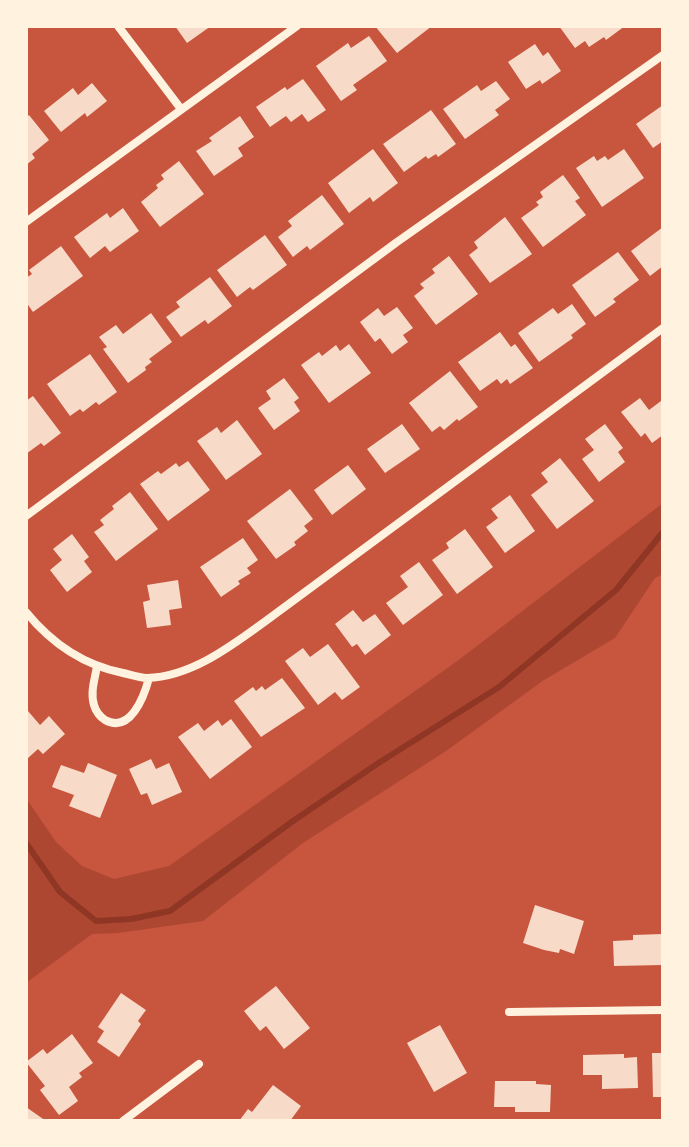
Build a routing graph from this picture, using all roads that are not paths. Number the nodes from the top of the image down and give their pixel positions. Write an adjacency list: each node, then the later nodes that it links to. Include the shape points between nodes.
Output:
1 (118, 26): 4 (street)
2 (297, 26): 4 (street)
3 (663, 55): 7 (street, via 397,242)
4 (181, 109): 5 (street)
5 (26, 222)
6 (663, 328): 10 (street, via 224,651)
7 (26, 516)
8 (26, 612): 9 (street, via 64,648)
9 (97, 666): 10 (street); 10 (street, via 94,706 112,724 132,714 144,698)
10 (149, 678)
11 (663, 1010): 12 (street)
12 (509, 1012)
13 (199, 1064): 14 (street)
14 (123, 1121)

